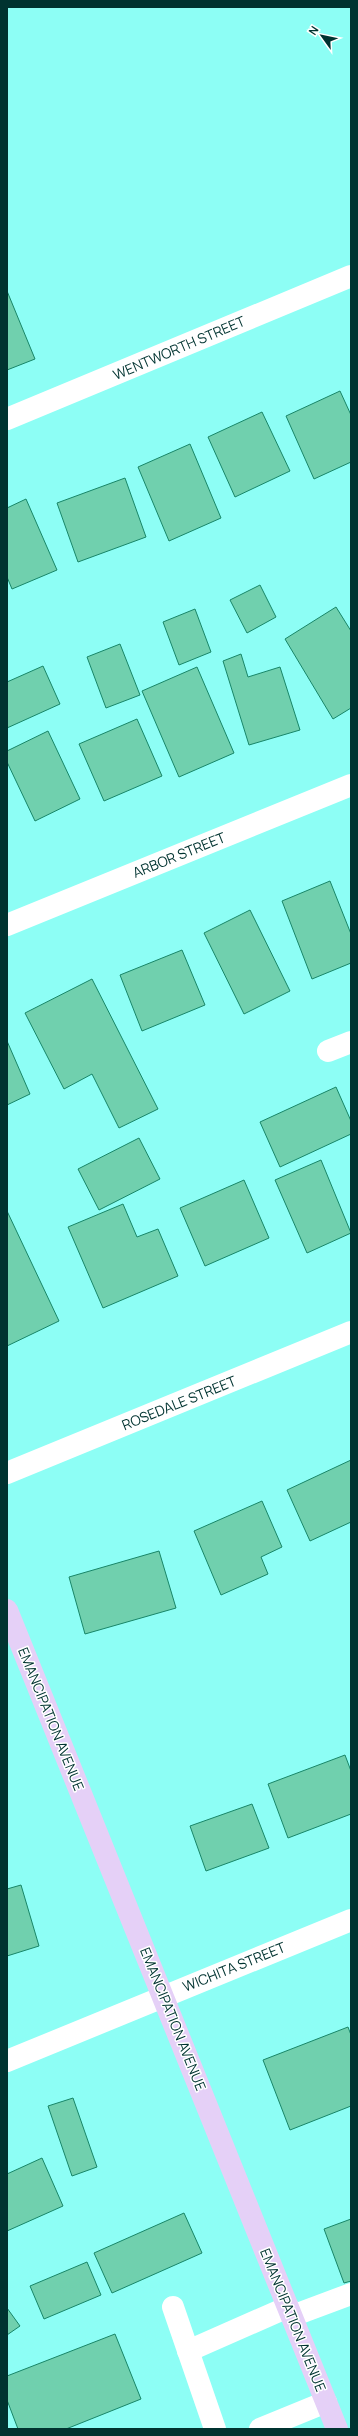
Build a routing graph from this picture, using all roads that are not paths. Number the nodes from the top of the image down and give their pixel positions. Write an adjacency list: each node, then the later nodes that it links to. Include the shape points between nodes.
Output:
1 (351, 276): 2 (street, WENTWORTH STREET)
2 (7, 420)
3 (351, 785): 4 (street, ARBOR STREET)
4 (7, 925)
5 (351, 1042): 6 (street)
6 (328, 1051)
7 (351, 1332): 8 (street, ROSEDALE STREET)
8 (7, 1473)
9 (7, 1610): 11 (main road, EMANCIPATION AVENUE)
10 (351, 1920): 11 (street, WICHITA STREET)
11 (163, 1995): 12 (street, WICHITA STREET); 15 (main road, EMANCIPATION AVENUE)
12 (7, 2061)
13 (351, 2294): 15 (street)
14 (173, 2307): 16 (street)
15 (290, 2311): 16 (street); 17 (main road, EMANCIPATION AVENUE)
16 (188, 2351): 18 (street)
17 (326, 2402): 19 (street); 20 (main road, EMANCIPATION AVENUE)
18 (215, 2429)
19 (260, 2429)
20 (337, 2429)

